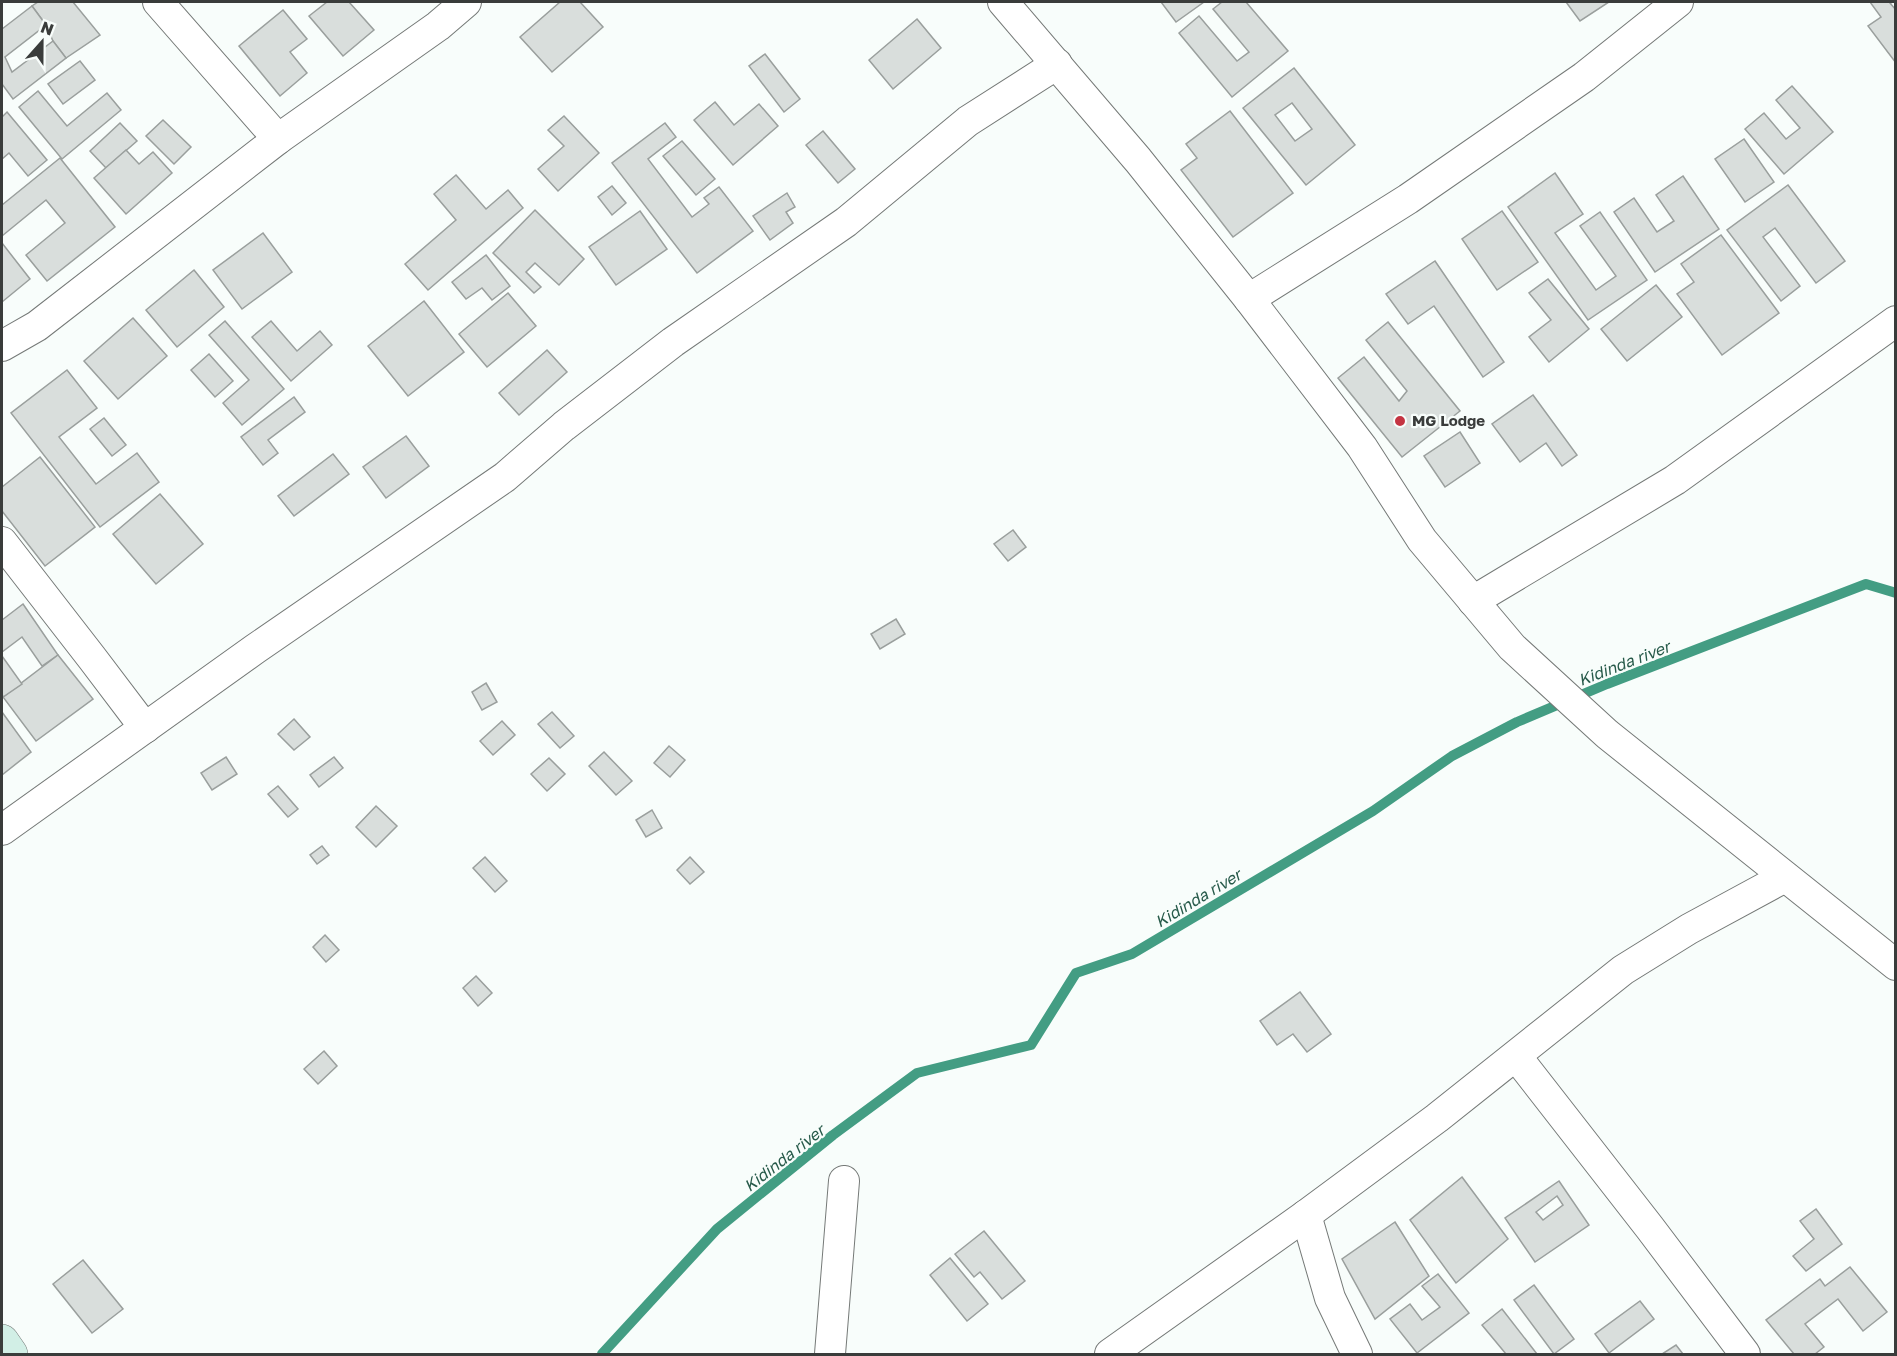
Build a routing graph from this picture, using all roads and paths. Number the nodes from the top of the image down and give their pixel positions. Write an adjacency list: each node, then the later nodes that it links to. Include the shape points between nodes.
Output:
1 (158, 2): 6 (street)
2 (466, 2): 6 (street)
3 (1678, 2): 7 (street, via 1584,77 1408,199)
4 (1009, 4): 5 (street)
5 (1057, 64): 7 (street); 12 (street, via 968,121 846,222 673,342 505,477)
6 (278, 139): 9 (street, via 37,326)
7 (1249, 299): 11 (street, via 1362,447 1422,540)
8 (1896, 321): 11 (street, via 1675,480)
9 (2, 346)
10 (2, 542): 12 (street)
11 (1473, 601): 14 (street, via 1512,648 1607,734)
12 (145, 728): 13 (street)
13 (2, 830)
14 (1785, 877): 15 (street); 16 (street, via 1689,928 1623,969)
15 (1896, 965)
16 (1516, 1056): 18 (street); 24 (street)
17 (844, 1181): 21 (street)
18 (1306, 1215): 22 (street); 23 (street, via 1330,1298)
19 (2, 1341): 20 (main road)
20 (11, 1354)
21 (830, 1354)
22 (1110, 1354)
23 (1357, 1354)
24 (1745, 1354)

